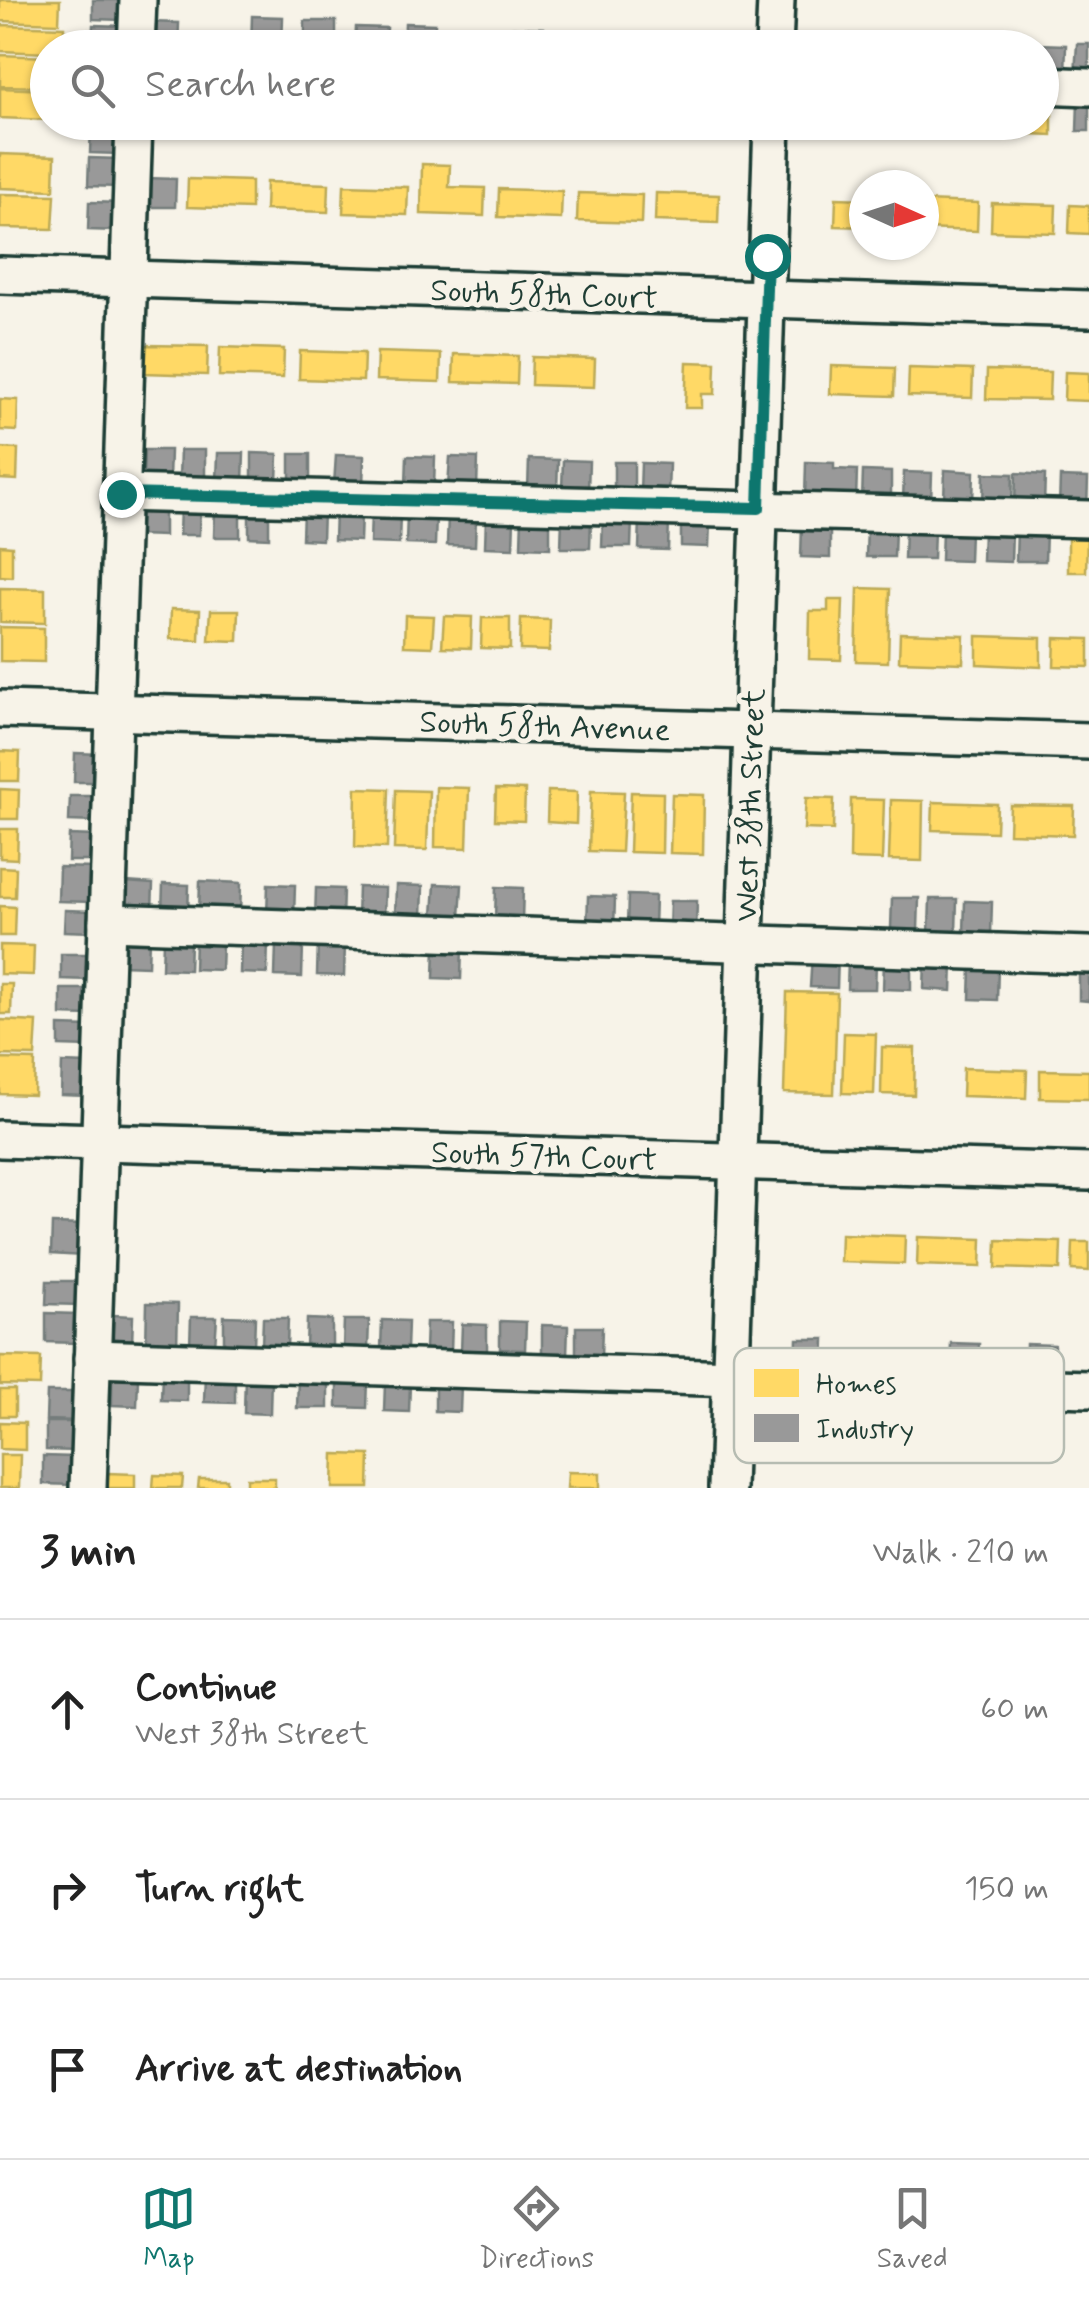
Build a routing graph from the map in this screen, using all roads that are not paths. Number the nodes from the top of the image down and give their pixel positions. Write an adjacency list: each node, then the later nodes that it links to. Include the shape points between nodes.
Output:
1 (138, 0): 3 (street)
2 (776, 0): 4 (street)
3 (137, 30)
4 (775, 30)
5 (1059, 86): 6 (street)
6 (1089, 87)
7 (133, 140): 10 (street)
8 (771, 140): 11 (street, West 38th Street)
9 (0, 276): 10 (street, South 58th Court)
10 (128, 282): 11 (street, South 58th Court); 13 (street)
11 (766, 300): 12 (street, South 58th Court); 14 (street, West 38th Street)
12 (1089, 309)
13 (121, 494): 14 (street); 17 (street)
14 (759, 508): 15 (street); 18 (street, West 38th Street)
15 (1089, 519)
16 (0, 709): 17 (street, South 58th Avenue)
17 (114, 712): 18 (street, South 58th Avenue); 20 (street)
18 (752, 731): 19 (street, South 58th Avenue); 21 (street, West 38th Street)
19 (1089, 741)
20 (106, 922): 21 (street); 24 (street)
21 (744, 944): 22 (street); 25 (street, West 38th Street)
22 (1089, 954)
23 (0, 1138): 24 (street, South 57th Court)
24 (99, 1142): 25 (street, South 57th Court); 27 (street)
25 (737, 1161): 26 (street, South 57th Court); 28 (street, West 38th Street)
26 (1089, 1172)
27 (92, 1358): 28 (street); 32 (street)
28 (730, 1378): 29 (street); 33 (street, West 38th Street)
29 (734, 1378)
30 (1064, 1388): 31 (street)
31 (1089, 1389)
32 (88, 1488)
33 (727, 1488)

